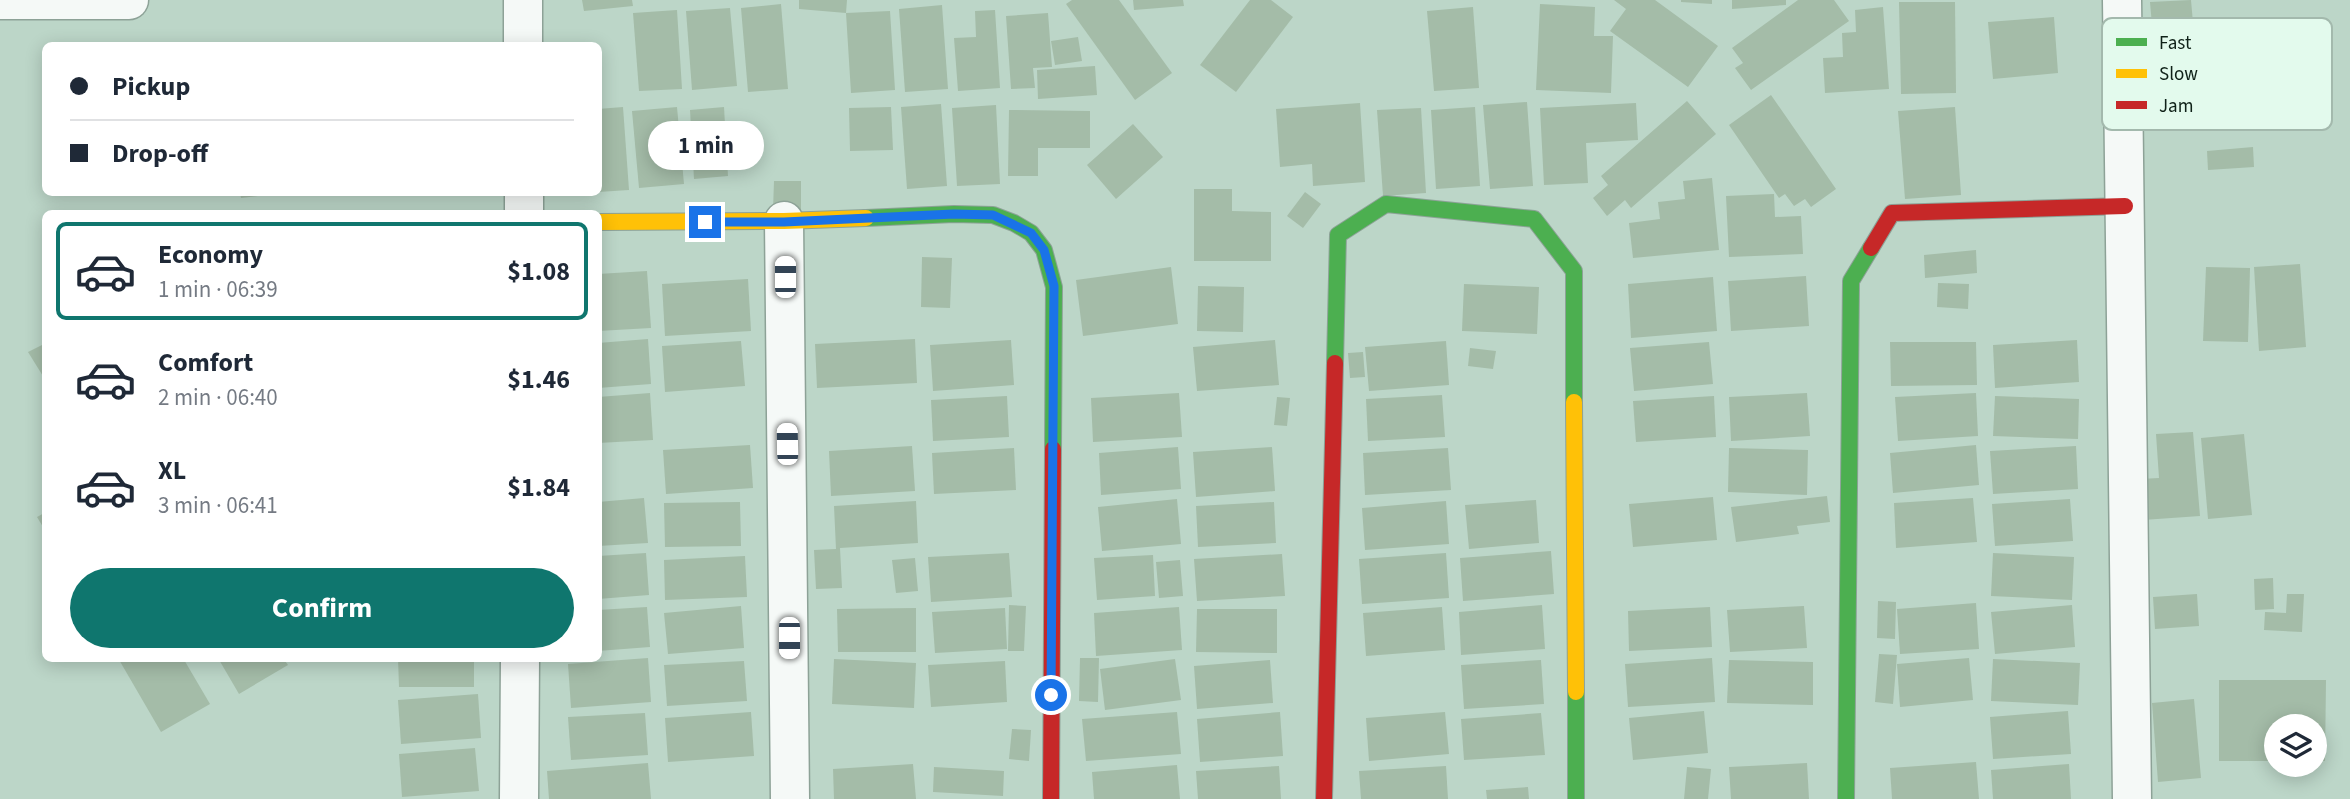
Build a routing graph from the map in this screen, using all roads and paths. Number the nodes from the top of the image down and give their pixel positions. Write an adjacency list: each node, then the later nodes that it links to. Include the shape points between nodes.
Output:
1 (0, 0): 2 (street)
2 (129, 0)
3 (523, 0): 6 (street)
4 (2122, 0): 5 (street)
5 (2122, 18)
6 (523, 42)
7 (2124, 130): 8 (street)
8 (2125, 206): 17 (street, via 1892,213 1851,281); 18 (street)
9 (602, 222): 10 (street)
10 (784, 222): 13 (street); 14 (street, via 993,215 1031,233 1044,250 1054,286)
11 (520, 662): 12 (street)
12 (519, 799)
13 (790, 799)
14 (1051, 799)
15 (1324, 799): 16 (street, via 1338,235 1386,204 1534,219 1574,271)
16 (1577, 799)
17 (1846, 799)
18 (2132, 799)

